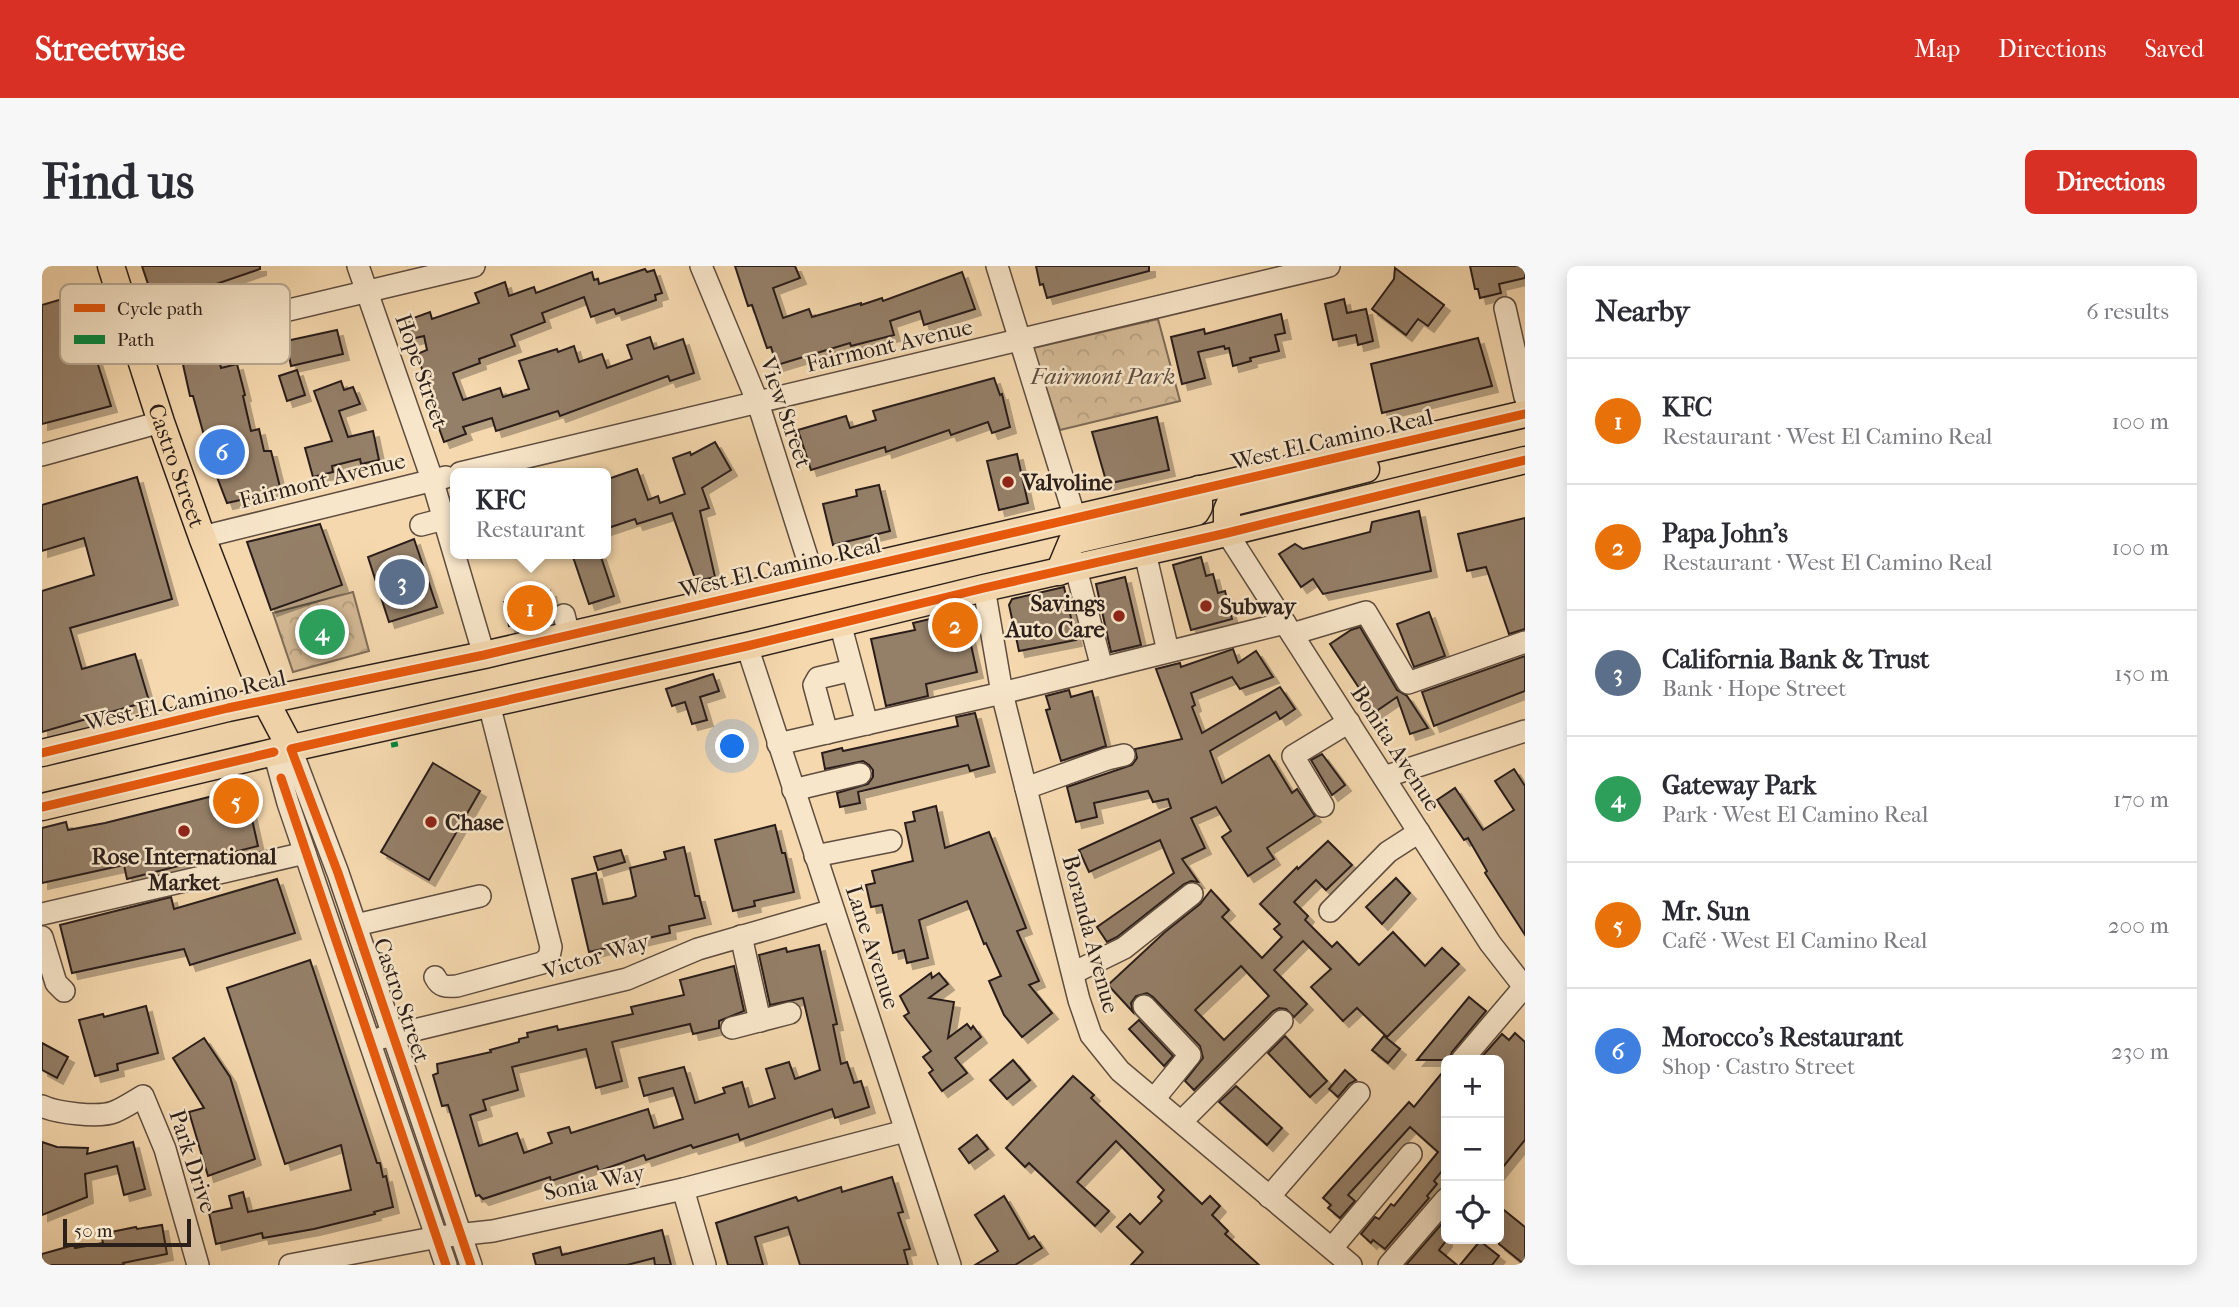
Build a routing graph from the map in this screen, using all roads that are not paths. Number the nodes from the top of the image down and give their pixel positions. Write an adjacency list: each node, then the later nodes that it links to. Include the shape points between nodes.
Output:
1 (111, 266): 7 (main road, Castro Street)
2 (358, 266): 8 (street, Hope Street)
3 (474, 266): 8 (street)
4 (701, 266): 14 (street, View Street)
5 (997, 266): 11 (street)
6 (1329, 266): 11 (street, Fairmont Avenue)
7 (117, 284)
8 (367, 291): 10 (street); 21 (street, Hope Street)
9 (1505, 308): 13 (street)
10 (290, 310)
11 (1020, 340): 14 (street, Fairmont Avenue); 23 (street)
12 (143, 364): 16 (main road, Castro Street)
13 (1525, 397)
14 (758, 403): 19 (street, Fairmont Avenue); 32 (street, View Street)
15 (1514, 416): 22 (main road, West El Camino Real); 26 (main road, via 1483,440 1230,503)
16 (161, 422): 17 (street); 27 (main road, Castro Street)
17 (42, 455)
18 (1525, 460): 26 (main road)
19 (482, 468)
20 (450, 476): 21 (street, Fairmont Avenue)
21 (432, 480): 24 (street, Hope Street); 27 (street, Fairmont Avenue)
22 (1199, 489): 23 (main road, West El Camino Real); 31 (main road, via 1196,512 1072,541)
23 (1075, 518): 32 (main road, West El Camino Real)
24 (444, 519): 25 (street); 28 (street, Hope Street)
25 (421, 526)
26 (1227, 533): 29 (main road); 35 (street, Bonita Avenue)
27 (202, 537): 43 (main road, Castro Street)
28 (450, 540)
29 (1145, 553): 31 (main road); 38 (street)
30 (456, 559): 39 (street, Hope Street)
31 (1067, 570): 33 (main road); 40 (street)
32 (814, 579): 39 (main road, West El Camino Real, via 567,625)
33 (984, 588): 34 (main road); 42 (street, Boranda Avenue)
34 (840, 623): 37 (main road); 41 (street)
35 (1288, 629): 36 (street, via 1366,612 1408,683); 38 (street); 45 (street, Bonita Avenue)
36 (1525, 642)
37 (747, 646): 44 (main road, via 651,675); 49 (street, Lane Avenue, via 759,711)
38 (1168, 652): 40 (street)
39 (484, 655): 43 (main road, West El Camino Real, via 389,665)
40 (1102, 668): 42 (street)
41 (852, 670): 46 (street); 48 (street, via 815,682)
42 (1002, 693): 46 (street); 55 (street, Boranda Avenue)
43 (265, 700): 50 (main road, Castro Street); 51 (main road, West El Camino Real)
44 (489, 704): 50 (main road); 72 (street, via 551,947 542,963 457,986 447,987)
45 (1349, 722): 54 (street, Bonita Avenue); 57 (street, via 1293,756)
46 (867, 724): 48 (street)
47 (1525, 731): 54 (street)
48 (827, 733): 49 (street)
49 (778, 744): 56 (street, Lane Avenue)
50 (283, 750): 58 (main road); 61 (street, Castro Street); 68 (street, Castro Street)
51 (42, 753)
52 (1124, 755): 55 (street)
53 (860, 774): 56 (street)
54 (1384, 777): 59 (street, Bonita Avenue)
55 (1026, 789): 71 (street, Boranda Avenue)
56 (793, 790): 62 (street, Lane Avenue)
57 (1324, 806)
58 (42, 807)
59 (1419, 832): 66 (street, via 1388,852); 73 (street, Bonita Avenue, via 1490,943)
60 (891, 841): 62 (street)
61 (305, 853): 67 (street); 81 (street, Castro Street)
62 (815, 856): 65 (street, Lane Avenue)
63 (1192, 894): 71 (street, via 1124,948)
64 (480, 896): 68 (street)
65 (833, 909): 69 (street, Victor Way); 87 (street, Lane Avenue)
66 (1330, 911)
67 (42, 914)
68 (356, 925): 80 (street, Castro Street)
69 (741, 936): 77 (street); 80 (street, Victor Way, via 627,979)
70 (42, 937): 74 (street, via 56,983)
71 (1073, 973): 84 (street, Boranda Avenue, via 1091,1035 1120,1071)
72 (435, 977)
73 (1523, 982): 82 (street)
74 (64, 991)
75 (1144, 1006): 84 (street, via 1190,1055)
76 (790, 1013): 77 (street)
77 (760, 1021): 79 (street)
78 (1282, 1021): 86 (street)
79 (732, 1028)
80 (394, 1035): 81 (street, Victor Way); 92 (street, Castro Street)
81 (370, 1040): 93 (street, Castro Street)
82 (1466, 1055)
83 (1359, 1093): 90 (street)
84 (1154, 1098): 86 (street, Boranda Avenue)
85 (42, 1106): 95 (street, Park Drive, via 111,1113 143,1096 164,1149)
86 (1182, 1121): 90 (street, Boranda Avenue)
87 (905, 1132): 89 (street, Sonia Way); 100 (street, Lane Avenue)
88 (1411, 1154): 94 (street)
89 (683, 1189): 92 (street, Sonia Way); 99 (street)
90 (1269, 1196): 94 (street, Boranda Avenue)
91 (1441, 1205): 102 (street)
92 (462, 1236): 93 (street, Sonia Way); 98 (street, Castro Street)
93 (438, 1237): 96 (street, Sonia Way); 97 (street, Castro Street)
94 (1332, 1248): 101 (street, Boranda Avenue)
95 (198, 1265)
96 (290, 1265)
97 (446, 1265)
98 (471, 1265)
99 (705, 1265)
100 (950, 1265)
101 (1351, 1265)
102 (1389, 1265)

